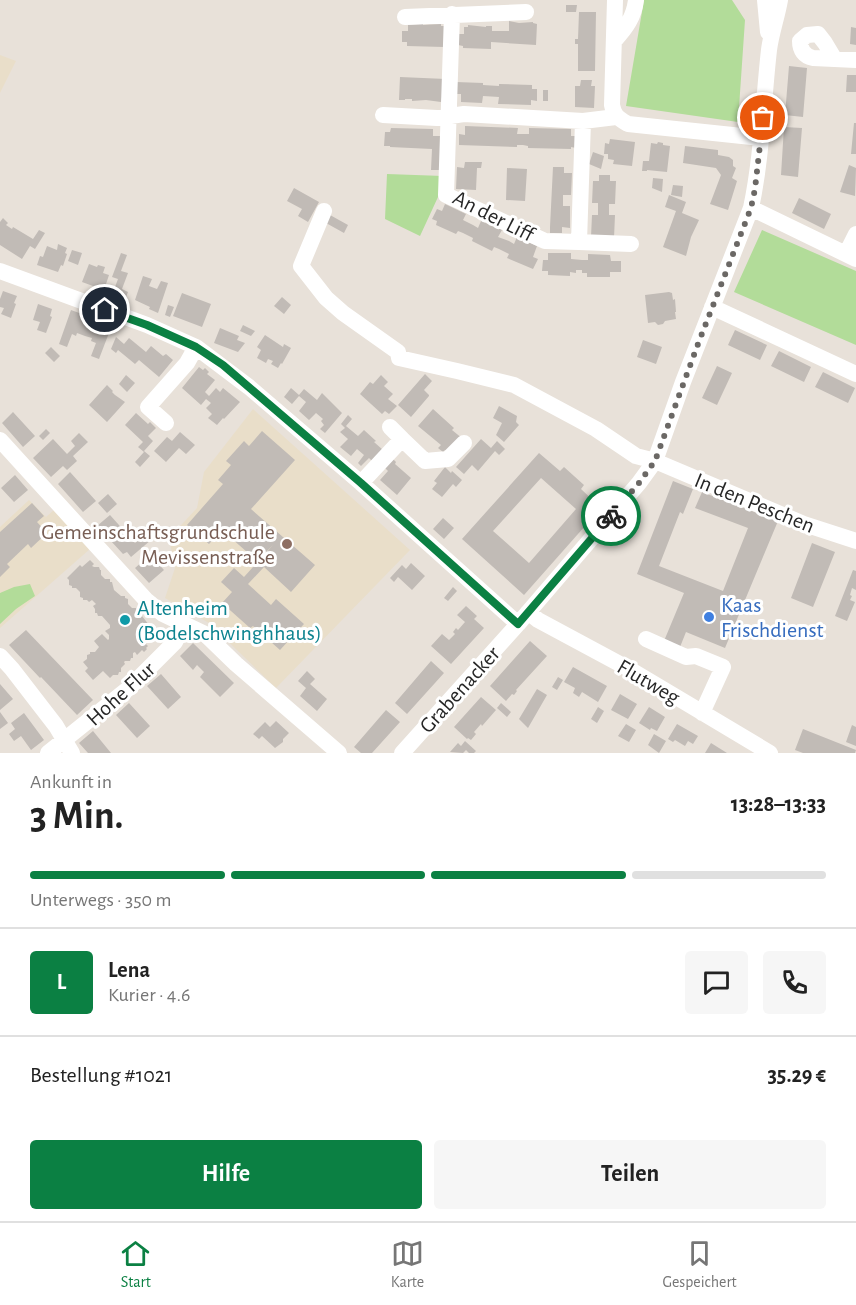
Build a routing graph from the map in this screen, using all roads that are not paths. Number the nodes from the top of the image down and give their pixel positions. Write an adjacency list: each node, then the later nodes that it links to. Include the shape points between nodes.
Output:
1 (615, 0): 8 (street)
2 (636, 0): 8 (street, via 627,27)
3 (765, 0): 9 (street)
4 (780, 0): 9 (street)
5 (526, 12): 6 (street)
6 (452, 14): 7 (street); 13 (street, An der Liff)
7 (405, 16)
8 (615, 40): 14 (street, via 612,105)
9 (770, 48): 16 (street, Grabenacker)
10 (834, 58): 11 (street)
11 (856, 60)
12 (383, 115): 13 (street)
13 (450, 117): 15 (street, via 464,114); 20 (street, An der Liff, via 446,195 545,241)
14 (616, 117): 15 (street); 16 (street, via 628,124)
15 (583, 121): 20 (street)
16 (761, 138): 17 (street, Grabenacker)
17 (751, 208): 22 (street); 24 (street, Grabenacker)
18 (324, 211): 30 (street, In den Peschen, via 301,266 326,298 398,352 399,358 514,385 596,429 636,456)
19 (856, 234): 22 (street)
20 (579, 242): 21 (street, An der Liff)
21 (631, 244)
22 (851, 256)
23 (0, 271): 25 (street, Flutweg)
24 (712, 307): 26 (street); 30 (street, Grabenacker)
25 (196, 347): 27 (street, via 187,363 145,404); 31 (street, Flutweg)
26 (856, 374)
27 (166, 423)
28 (0, 440): 34 (street, via 146,600)
29 (464, 443): 31 (street, via 448,459 425,461 396,433)
30 (655, 461): 32 (street, In den Peschen, via 804,525); 33 (street, Grabenacker)
31 (361, 483): 33 (street, Flutweg)
32 (856, 541)
33 (523, 618): 37 (street, Flutweg, via 538,620); 41 (street, Grabenacker)
34 (183, 625): 38 (street, Hohe Flur, via 175,642); 40 (street, via 205,634)
35 (646, 639): 37 (street, via 723,667)
36 (0, 656): 38 (street)
37 (702, 713): 42 (street, Flutweg)
38 (68, 747): 39 (street, Hohe Flur)
39 (48, 753)
40 (339, 753)
41 (402, 753)
42 (770, 753)

